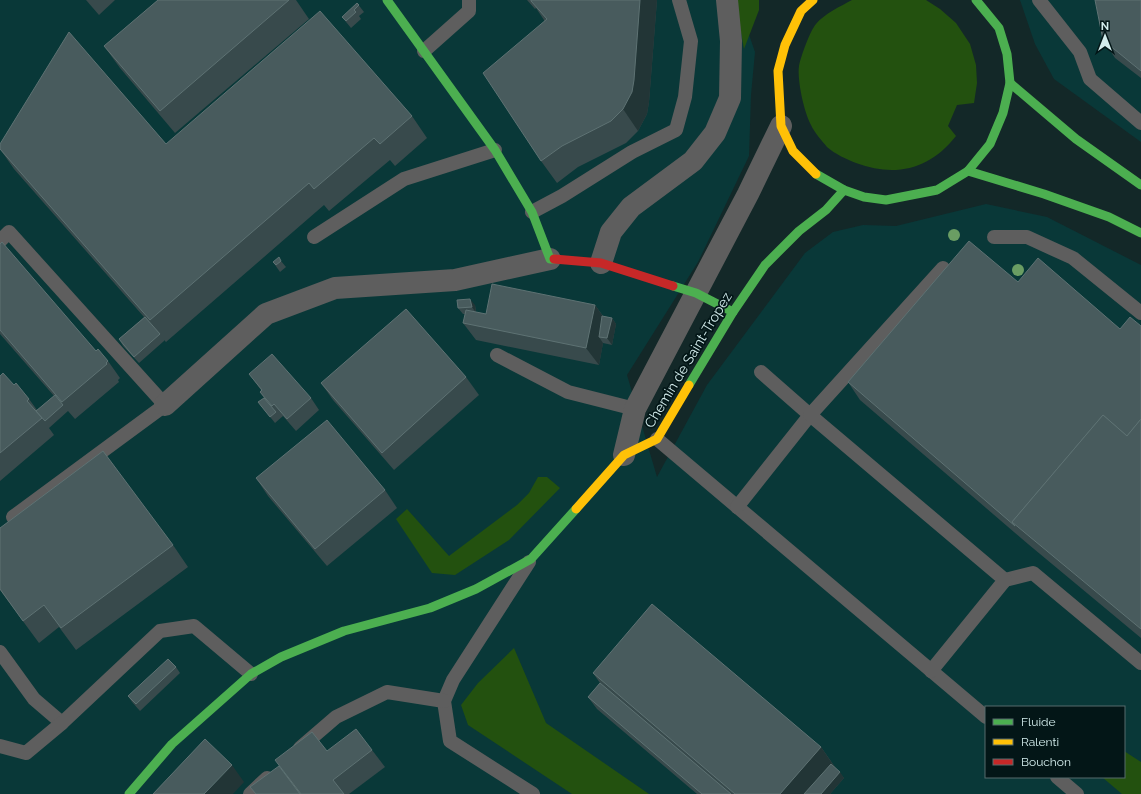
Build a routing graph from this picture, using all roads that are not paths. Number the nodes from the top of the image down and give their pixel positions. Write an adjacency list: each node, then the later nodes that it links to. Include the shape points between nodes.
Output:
1 (388, 0): 10 (street)
2 (469, 0): 10 (lane, via 469,11)
3 (679, 0): 18 (lane, via 691,41 685,97 676,130 632,152)
4 (727, 0): 24 (street, via 731,41 730,98 715,133 693,161 630,207 611,232)
5 (798, 0): 9 (street)
6 (812, 0): 9 (street)
7 (1039, 0): 12 (lane, via 1080,52 1090,79)
8 (978, 1): 11 (street, via 999,28 1007,54)
9 (801, 11): 13 (street, via 785,45 778,71)
10 (424, 51): 14 (street)
11 (1010, 83): 15 (street, via 1004,113 990,144); 16 (street, via 1076,139)
12 (1141, 123)
13 (781, 126): 17 (street, via 793,152 817,175); 26 (street)
14 (495, 150): 18 (street); 20 (lane, via 404,179)
15 (968, 171): 17 (street, via 937,190 886,200 864,197); 19 (street, via 1109,217)
16 (1141, 185)
17 (844, 190): 27 (street, Chemin de Saint-Tropez, via 826,210 799,231 765,265)
18 (532, 212): 23 (street)
19 (1141, 233)
20 (314, 237)
21 (994, 237): 28 (lane, via 1027,237 1073,258)
22 (0, 241): 31 (lane, via 9,232)
23 (550, 258): 24 (street); 31 (street, via 455,280 335,288 266,314)
24 (601, 262): 26 (street)
25 (943, 268): 33 (lane)
26 (696, 293): 27 (street); 32 (street)
27 (733, 312): 34 (street, Chemin de Saint-Tropez)
28 (1141, 313)
29 (497, 355): 32 (lane, via 568,392)
30 (762, 372): 33 (lane)
31 (165, 405): 37 (lane)
32 (635, 409): 35 (street)
33 (810, 415): 36 (lane); 39 (lane)
34 (657, 439): 35 (street, Chemin de Saint-Tropez); 36 (lane)
35 (624, 455): 38 (street, Chemin de Saint-Tropez)
36 (737, 507): 42 (lane)
37 (13, 518)
38 (531, 559): 43 (street, Chemin de Saint-Tropez, via 476,589 430,608 344,631 281,657); 44 (lane, via 453,680)
39 (1005, 580): 41 (lane, via 1033,573); 42 (lane)
40 (0, 652): 46 (lane, via 34,699)
41 (1141, 663)
42 (931, 671): 45 (lane)
43 (251, 674): 46 (lane, via 194,626 160,632); 51 (street, Chemin de Saint-Tropez, via 172,744)
44 (444, 701): 48 (lane, via 387,692 336,717); 53 (lane, via 450,741)
45 (985, 716)
46 (62, 723): 47 (lane, via 26,753)
47 (0, 746)
48 (289, 758)
49 (278, 768): 52 (lane)
50 (1058, 778): 54 (lane)
51 (129, 794)
52 (250, 794)
53 (533, 794)
54 (1077, 794)

